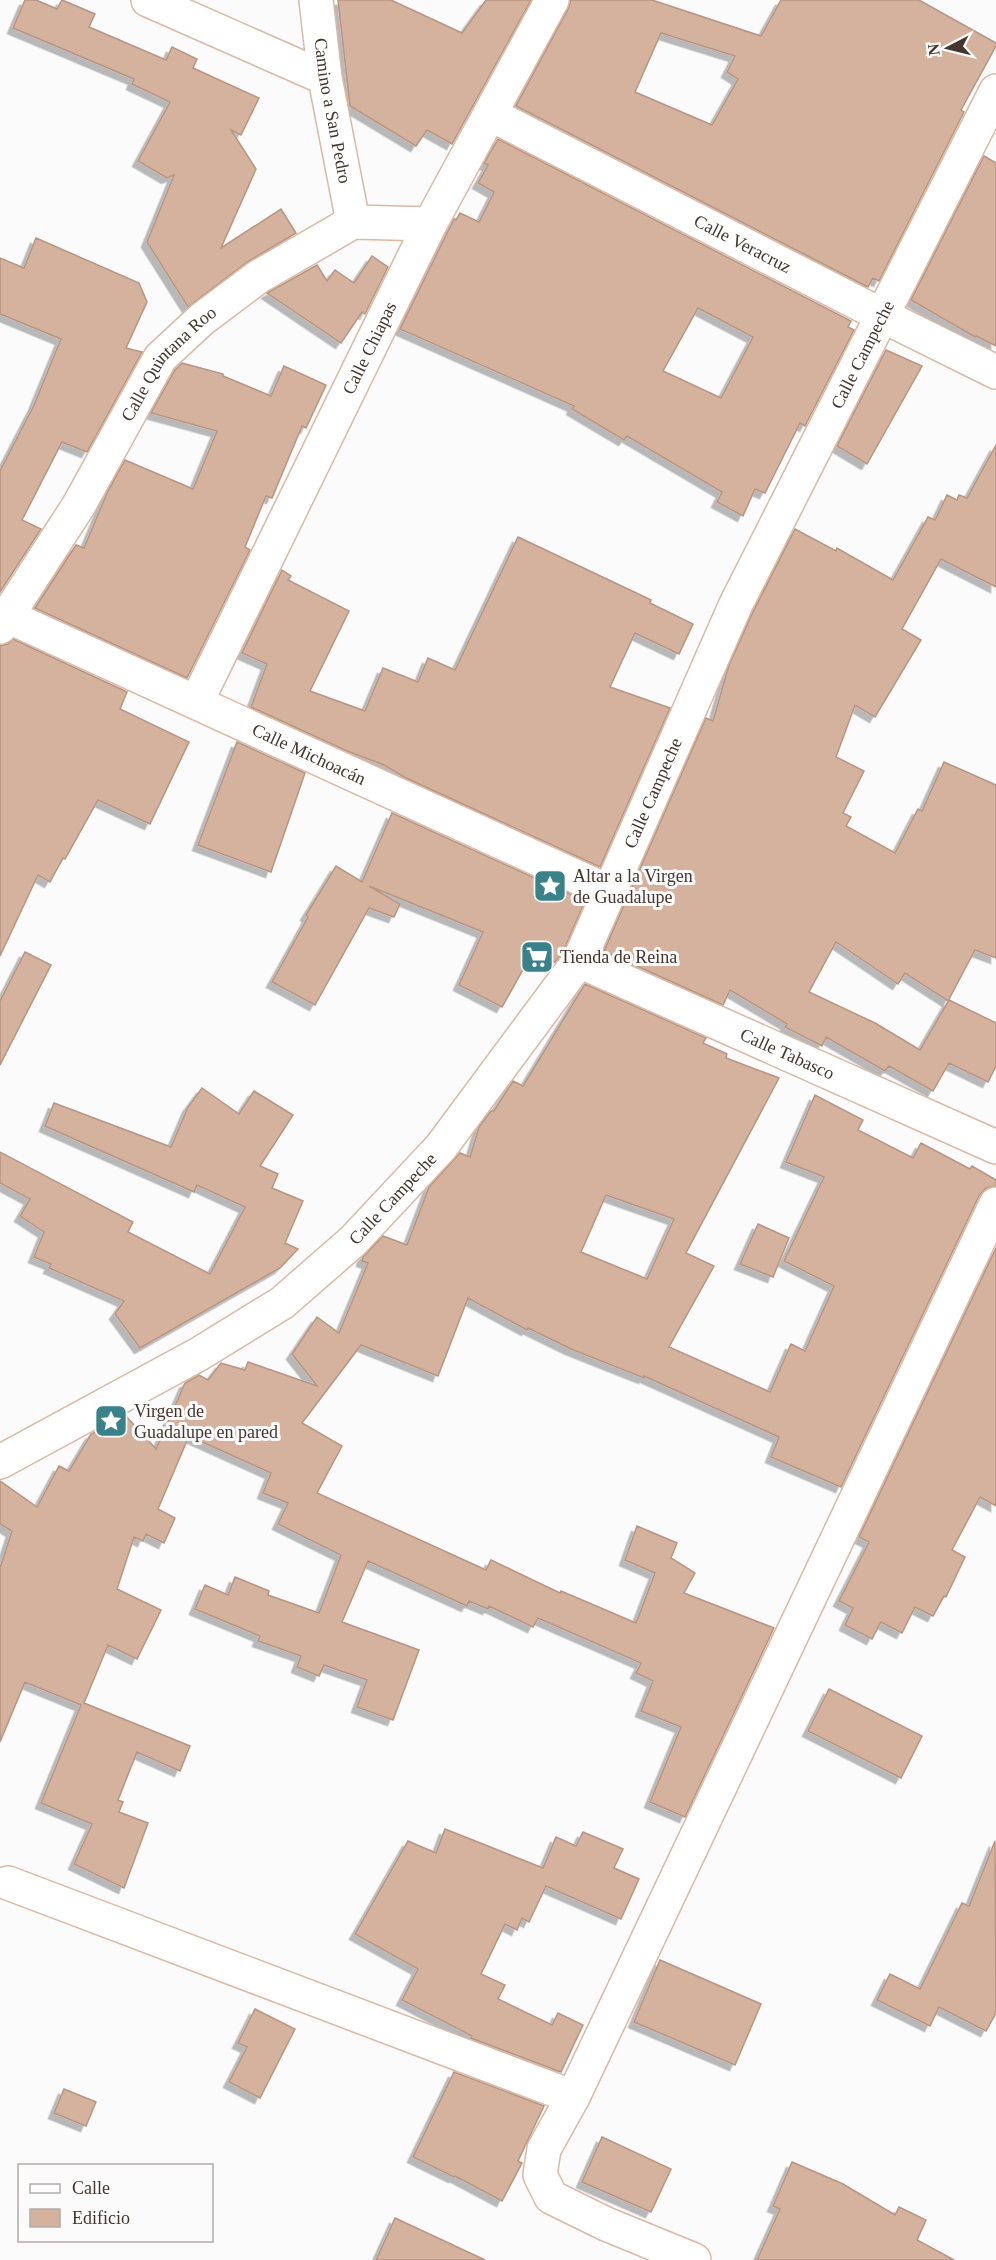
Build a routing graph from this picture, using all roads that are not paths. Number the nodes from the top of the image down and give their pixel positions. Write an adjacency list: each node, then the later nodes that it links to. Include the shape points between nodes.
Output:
1 (148, 0): 4 (street)
2 (316, 0): 4 (street, Camino a San Pedro)
3 (552, 0): 6 (street, Calle Chiapas)
4 (325, 78): 7 (street, Camino a San Pedro)
5 (996, 91): 9 (street, Calle Campeche)
6 (490, 114): 8 (street, Calle Chiapas); 9 (street, Calle Veracruz)
7 (353, 222): 8 (street); 11 (street, Calle Quintana Roo, via 258,277 202,319 160,358 79,505)
8 (430, 224): 12 (street, Calle Chiapas)
9 (883, 316): 10 (street, Calle Veracruz); 13 (street, Calle Campeche, via 736,604)
10 (996, 372)
11 (4, 621): 12 (street, Calle Michoacán)
12 (197, 701): 13 (street, Calle Michoacán)
13 (610, 892): 14 (street, Calle Campeche)
14 (579, 961): 15 (street, Calle Tabasco); 17 (street, Calle Campeche, via 441,1147 353,1241 282,1303 199,1354)
15 (996, 1147)
16 (996, 1204): 19 (street)
17 (0, 1462)
18 (8, 1882): 19 (street)
19 (573, 2097): 20 (street, via 544,2149 540,2175 551,2197)
20 (694, 2260)

